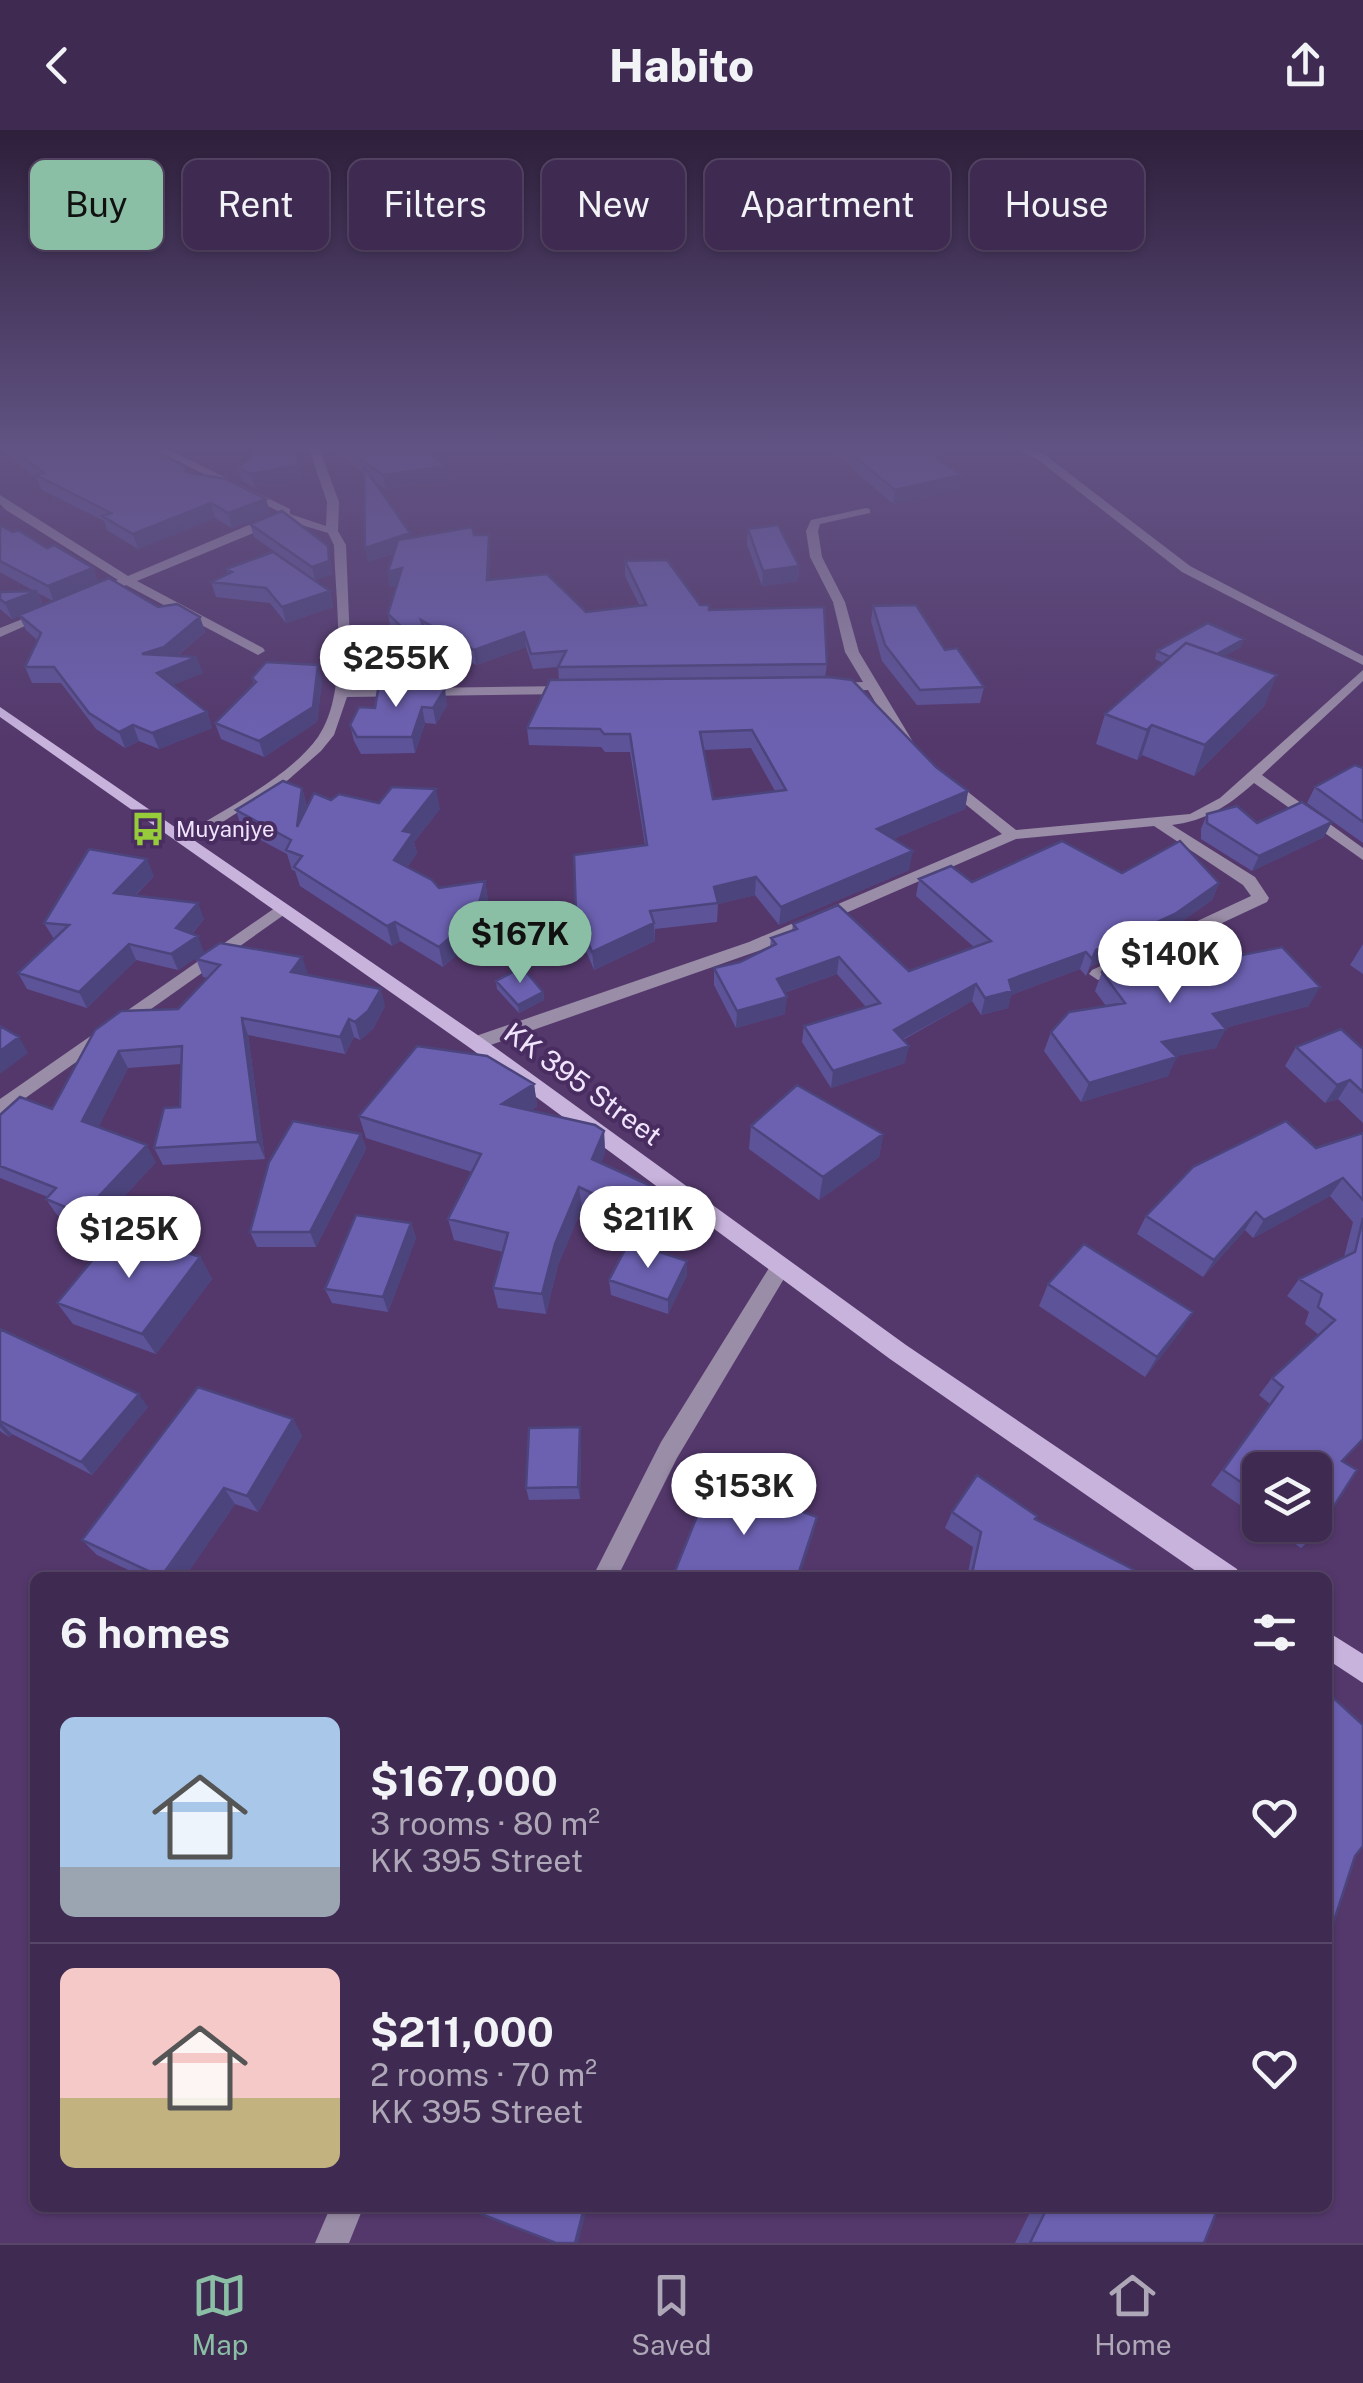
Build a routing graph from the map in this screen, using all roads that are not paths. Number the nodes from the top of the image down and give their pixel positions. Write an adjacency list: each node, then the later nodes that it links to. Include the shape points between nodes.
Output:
1 (67, 544): 6 (street)
2 (217, 544): 6 (street)
3 (339, 544): 16 (street)
4 (814, 544): 13 (street, via 852,652)
5 (1152, 544): 11 (street, via 1186,570)
6 (127, 581): 7 (street); 10 (street)
7 (72, 603)
8 (54, 611): 9 (street)
9 (0, 633)
10 (258, 651)
11 (1363, 662)
12 (1363, 674): 20 (street)
13 (873, 686): 14 (street); 18 (street)
14 (814, 687)
15 (578, 690): 16 (street)
16 (341, 693): 23 (street, via 328,735 301,761)
17 (0, 710): 23 (street, KK 395 Street)
18 (916, 754)
19 (930, 766): 22 (street)
20 (1254, 776): 21 (street, via 1194,818); 24 (street)
21 (1160, 824): 22 (street); 26 (street, via 1249,880 1262,898)
22 (1013, 835): 27 (street, via 755,946)
23 (185, 840): 25 (street, KK 395 Street)
24 (1363, 855)
25 (282, 908): 27 (street, KK 395 Street); 28 (street)
26 (1098, 974)
27 (476, 1043): 29 (street, KK 395 Street)
28 (0, 1109)
29 (782, 1266): 30 (street, via 669,1450); 31 (street, KK 395 Street)
30 (607, 1572)
31 (1219, 1572)
32 (1332, 1649): 33 (street)
33 (1363, 1670)
34 (345, 2212): 35 (street)
35 (332, 2243)

